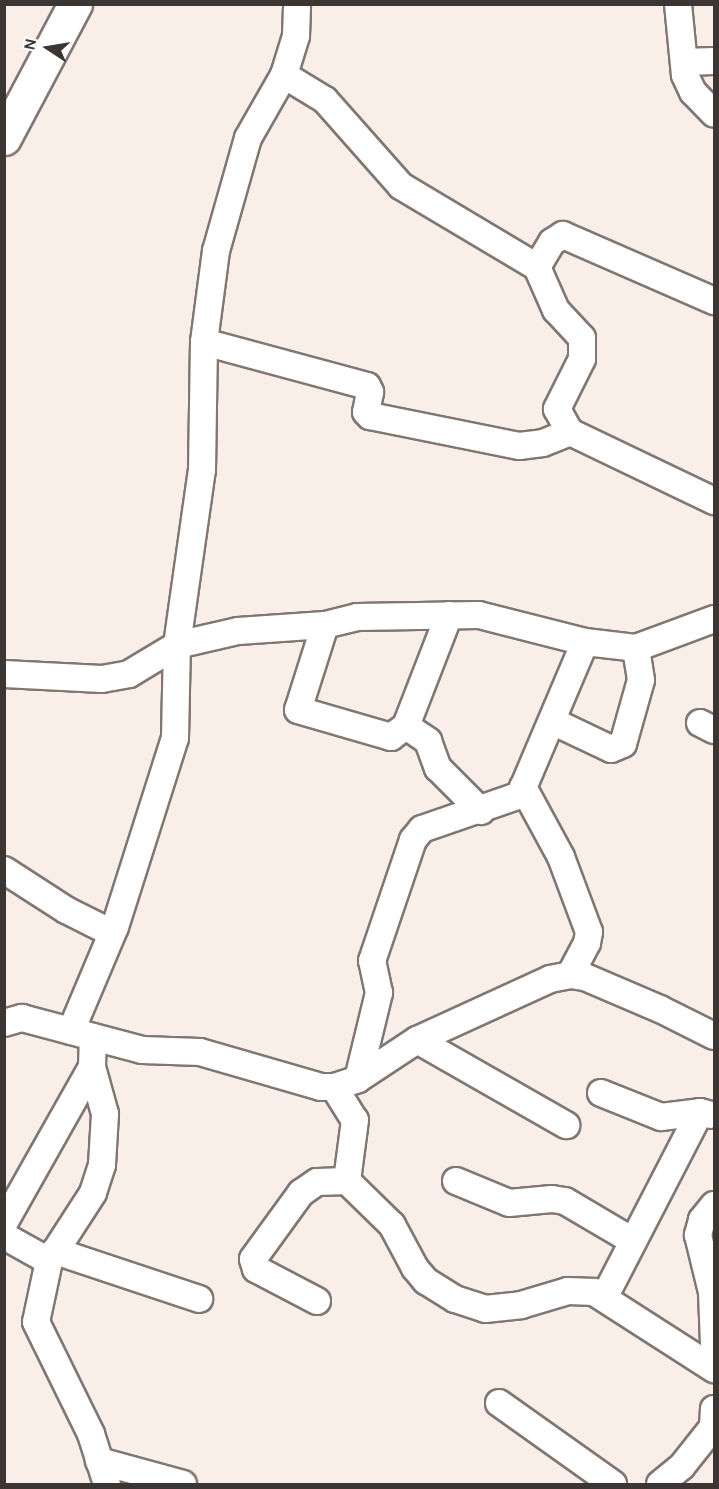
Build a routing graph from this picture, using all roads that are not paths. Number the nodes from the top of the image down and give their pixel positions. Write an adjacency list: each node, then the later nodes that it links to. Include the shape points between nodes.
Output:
1 (75, 4): 8 (main road)
2 (297, 4): 6 (street, via 296,36)
3 (678, 4): 5 (street)
4 (714, 61): 5 (street)
5 (684, 62): 7 (street, via 693,92)
6 (284, 75): 9 (street, via 325,100 401,186); 11 (street, via 248,138 216,251)
7 (714, 114)
8 (4, 138)
9 (537, 267): 10 (street, via 552,243 563,236); 12 (street, via 556,310 582,338 582,359 557,409)
10 (714, 301)
11 (204, 342): 12 (street, via 367,386 370,392 365,406 370,416 519,446 543,443); 18 (street, via 202,470)
12 (570, 432): 13 (street)
13 (714, 501)
14 (449, 615): 16 (street, via 357,617); 17 (street, via 479,615); 22 (street)
15 (714, 618): 19 (street)
16 (325, 625): 18 (street, via 238,631); 22 (street, via 298,710 390,737)
17 (585, 642): 19 (street); 21 (street)
18 (177, 645): 20 (street, via 129,674 102,679); 26 (street, via 175,738)
19 (636, 648): 21 (street, via 641,680 623,744 611,749)
20 (4, 674)
21 (552, 721): 23 (street)
22 (406, 726): 24 (street, via 428,741 438,768)
23 (524, 788): 24 (street, via 513,801); 27 (street, via 561,857 589,932)
24 (481, 811): 33 (street, via 422,829 413,840 372,961 379,993)
25 (4, 870): 26 (street, via 66,910)
26 (112, 933): 29 (street)
27 (570, 975): 30 (street, via 585,977); 31 (street, via 550,979)
28 (4, 1023): 29 (street, via 22,1017)
29 (82, 1034): 32 (street); 33 (street, via 142,1050 200,1052 321,1087)
30 (714, 1036)
31 (417, 1040): 33 (street); 36 (street)
32 (92, 1067): 40 (street); 43 (street, via 105,1114 102,1165 93,1193)
33 (346, 1083): 37 (street, via 355,1120)
34 (601, 1093): 35 (street, via 661,1118)
35 (707, 1114): 42 (street)
36 (566, 1125)
37 (347, 1181): 44 (street, via 392,1225 426,1281 455,1299 495,1308 580,1289); 46 (street, via 317,1182 301,1193 253,1259 256,1269)
38 (456, 1181): 42 (street, via 509,1203 552,1198 565,1201)
39 (714, 1205): 47 (street, via 702,1220 698,1235 712,1292)
40 (4, 1223)
41 (4, 1236): 43 (street)
42 (633, 1241): 44 (street)
43 (52, 1256): 45 (street); 52 (street, via 36,1322 91,1434)
44 (605, 1296): 48 (street)
45 (199, 1299)
46 (317, 1301)
47 (714, 1344)
48 (714, 1369)
49 (499, 1403): 54 (street)
50 (714, 1409): 51 (street)
51 (714, 1413): 55 (street, via 713,1426 707,1434 682,1466)
52 (103, 1473): 53 (street, via 158,1474)
53 (183, 1485)
54 (613, 1485)
55 (660, 1485)

